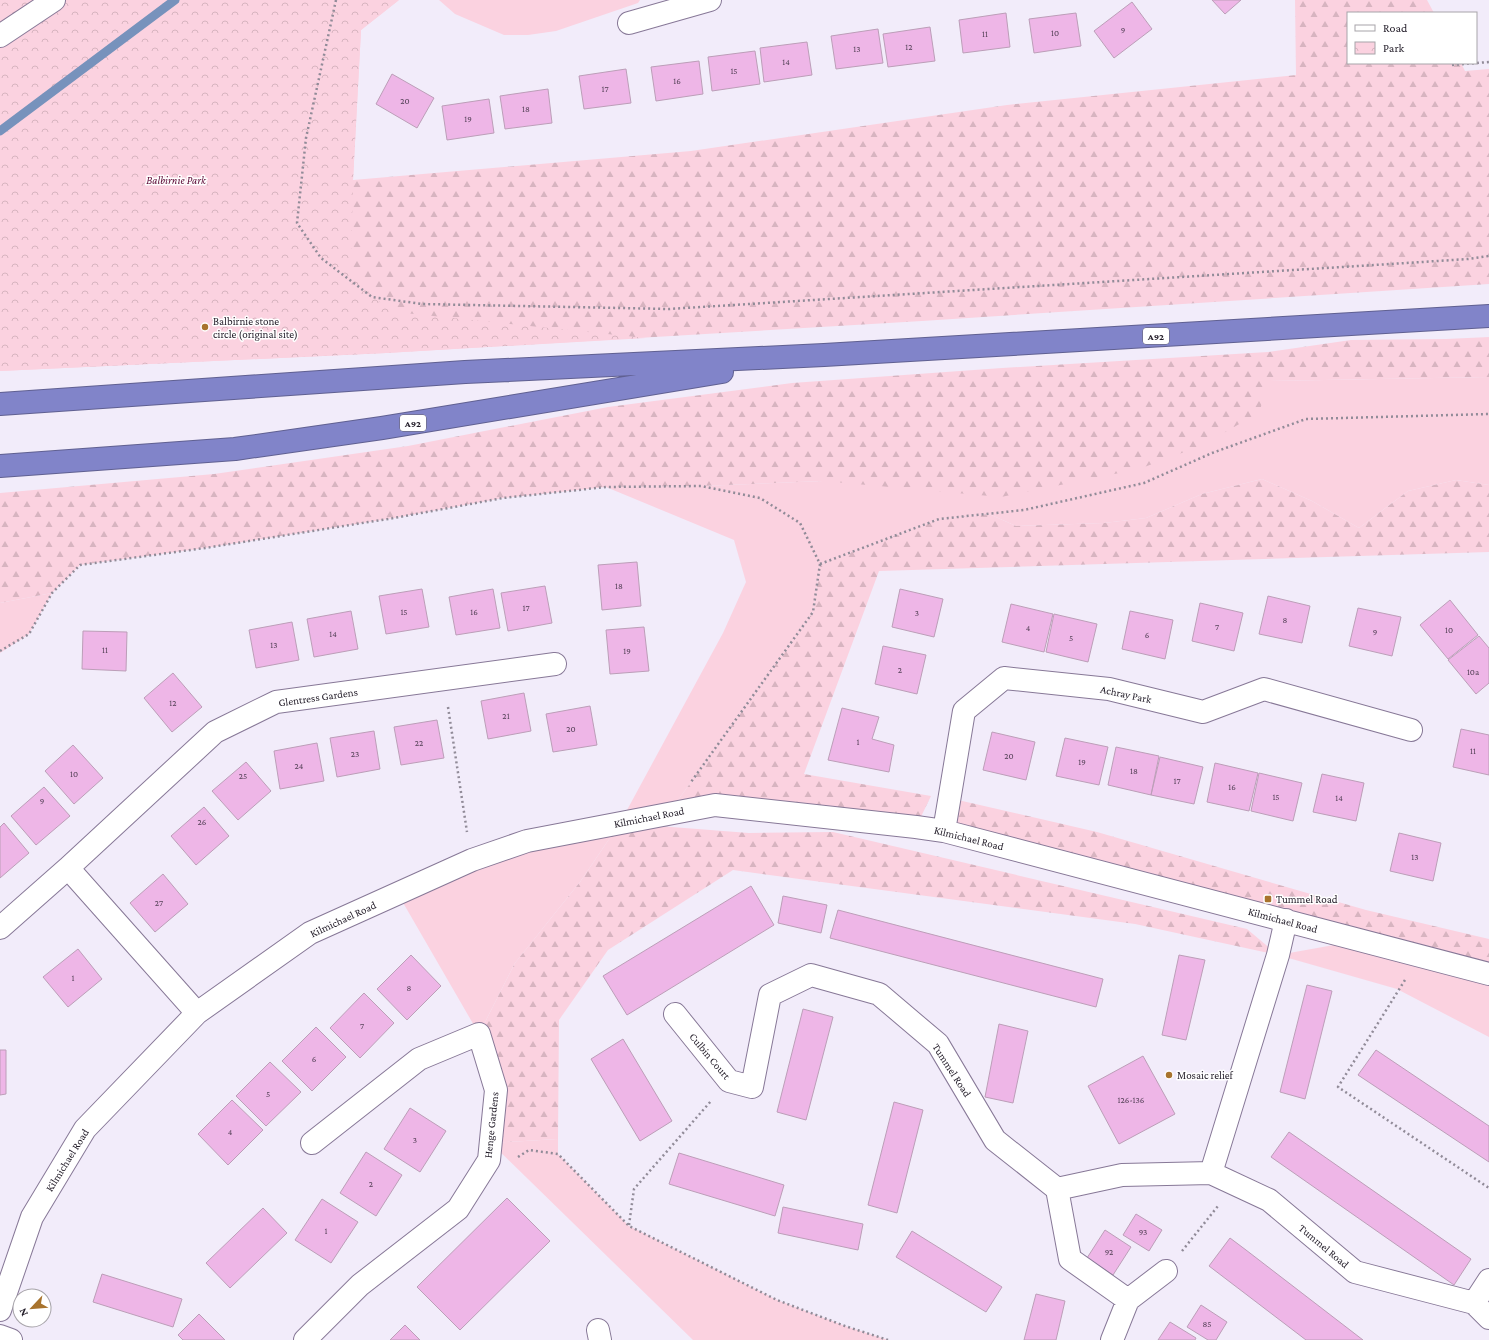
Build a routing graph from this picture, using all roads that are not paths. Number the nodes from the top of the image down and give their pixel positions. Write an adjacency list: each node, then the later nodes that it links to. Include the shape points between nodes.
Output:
1 (54, 0): 4 (street)
2 (710, 0): 3 (street)
3 (629, 23)
4 (0, 36)
5 (1489, 316): 6 (highway, A92)
6 (824, 355): 7 (highway, A92, via 465,372); 8 (highway, A92, via 382,428 235,449)
7 (0, 404)
8 (0, 466)
9 (555, 664): 12 (street, Glentress Gardens, via 276,702 215,732)
10 (1410, 730): 11 (street, Achray Park, via 1264,689 1203,712 1109,689 1004,678 964,710)
11 (944, 831): 13 (street, Kilmichael Road); 16 (street, Kilmichael Road, via 715,805 527,842 472,860 310,934)
12 (68, 868): 14 (street, Glentress Gardens); 16 (street)
13 (1286, 920): 15 (street, Kilmichael Road); 20 (street, via 1278,955)
14 (0, 928)
15 (1489, 974)
16 (197, 1013): 26 (street, Kilmichael Road, via 85,1129 32,1217)
17 (675, 1014): 18 (street, Culbin Court, via 729,1081)
18 (752, 1086): 21 (street, Tummel Road, via 770,995 811,975 879,994 938,1044 995,1140)
19 (312, 1142): 30 (street, Henge Gardens, via 419,1060 479,1034 496,1090 489,1160 458,1209 360,1285)
20 (1211, 1173): 21 (street, Tummel Road, via 1122,1175); 25 (street, Tummel Road, via 1269,1200 1355,1272)
21 (1057, 1189): 24 (street, via 1070,1259)
22 (1166, 1271): 24 (street)
23 (1489, 1280): 25 (street)
24 (1128, 1300): 31 (street)
25 (1474, 1303): 27 (street)
26 (0, 1310)
27 (1489, 1318)
28 (0, 1336): 29 (street)
29 (11, 1340)
30 (305, 1340)
31 (1112, 1340)

